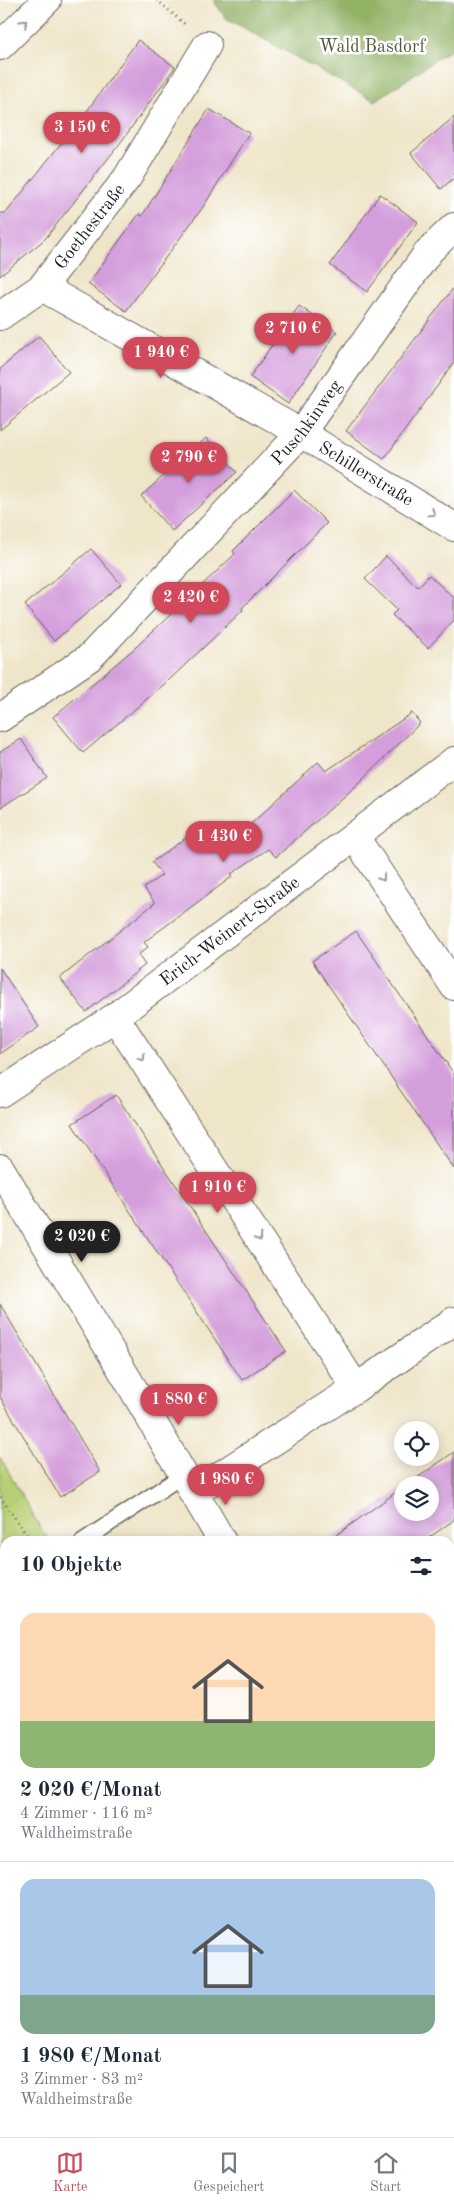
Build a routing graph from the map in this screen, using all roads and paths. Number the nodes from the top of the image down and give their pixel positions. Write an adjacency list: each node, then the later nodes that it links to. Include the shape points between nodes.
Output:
1 (47, 0): 4 (street, one-way to 1)
2 (157, 0): 3 (path)
3 (207, 44): 6 (street, Goethestraße, via 127,178)
4 (0, 46)
5 (454, 227): 8 (street, Puschkinweg, via 429,252)
6 (42, 287): 7 (street, Goethestraße); 8 (street, Schillerstraße)
7 (0, 316)
8 (301, 433): 9 (street, Schillerstraße, one-way to 9); 10 (street, Puschkinweg, via 90,656)
9 (454, 527)
10 (0, 718)
11 (454, 761): 12 (street, Erich-Weinert-Straße)
12 (355, 837): 13 (street, one-way to 13); 14 (street, Erich-Weinert-Straße)
13 (454, 986)
14 (115, 1017): 15 (street, Erich-Weinert-Straße); 18 (street, one-way to 18)
15 (0, 1093)
16 (0, 1168): 19 (street)
17 (454, 1321): 18 (street)
18 (356, 1388): 19 (street)
19 (188, 1484): 22 (lane); 23 (street)
20 (0, 1497): 21 (path)
21 (27, 1536)
22 (92, 1536)
23 (219, 1536)

